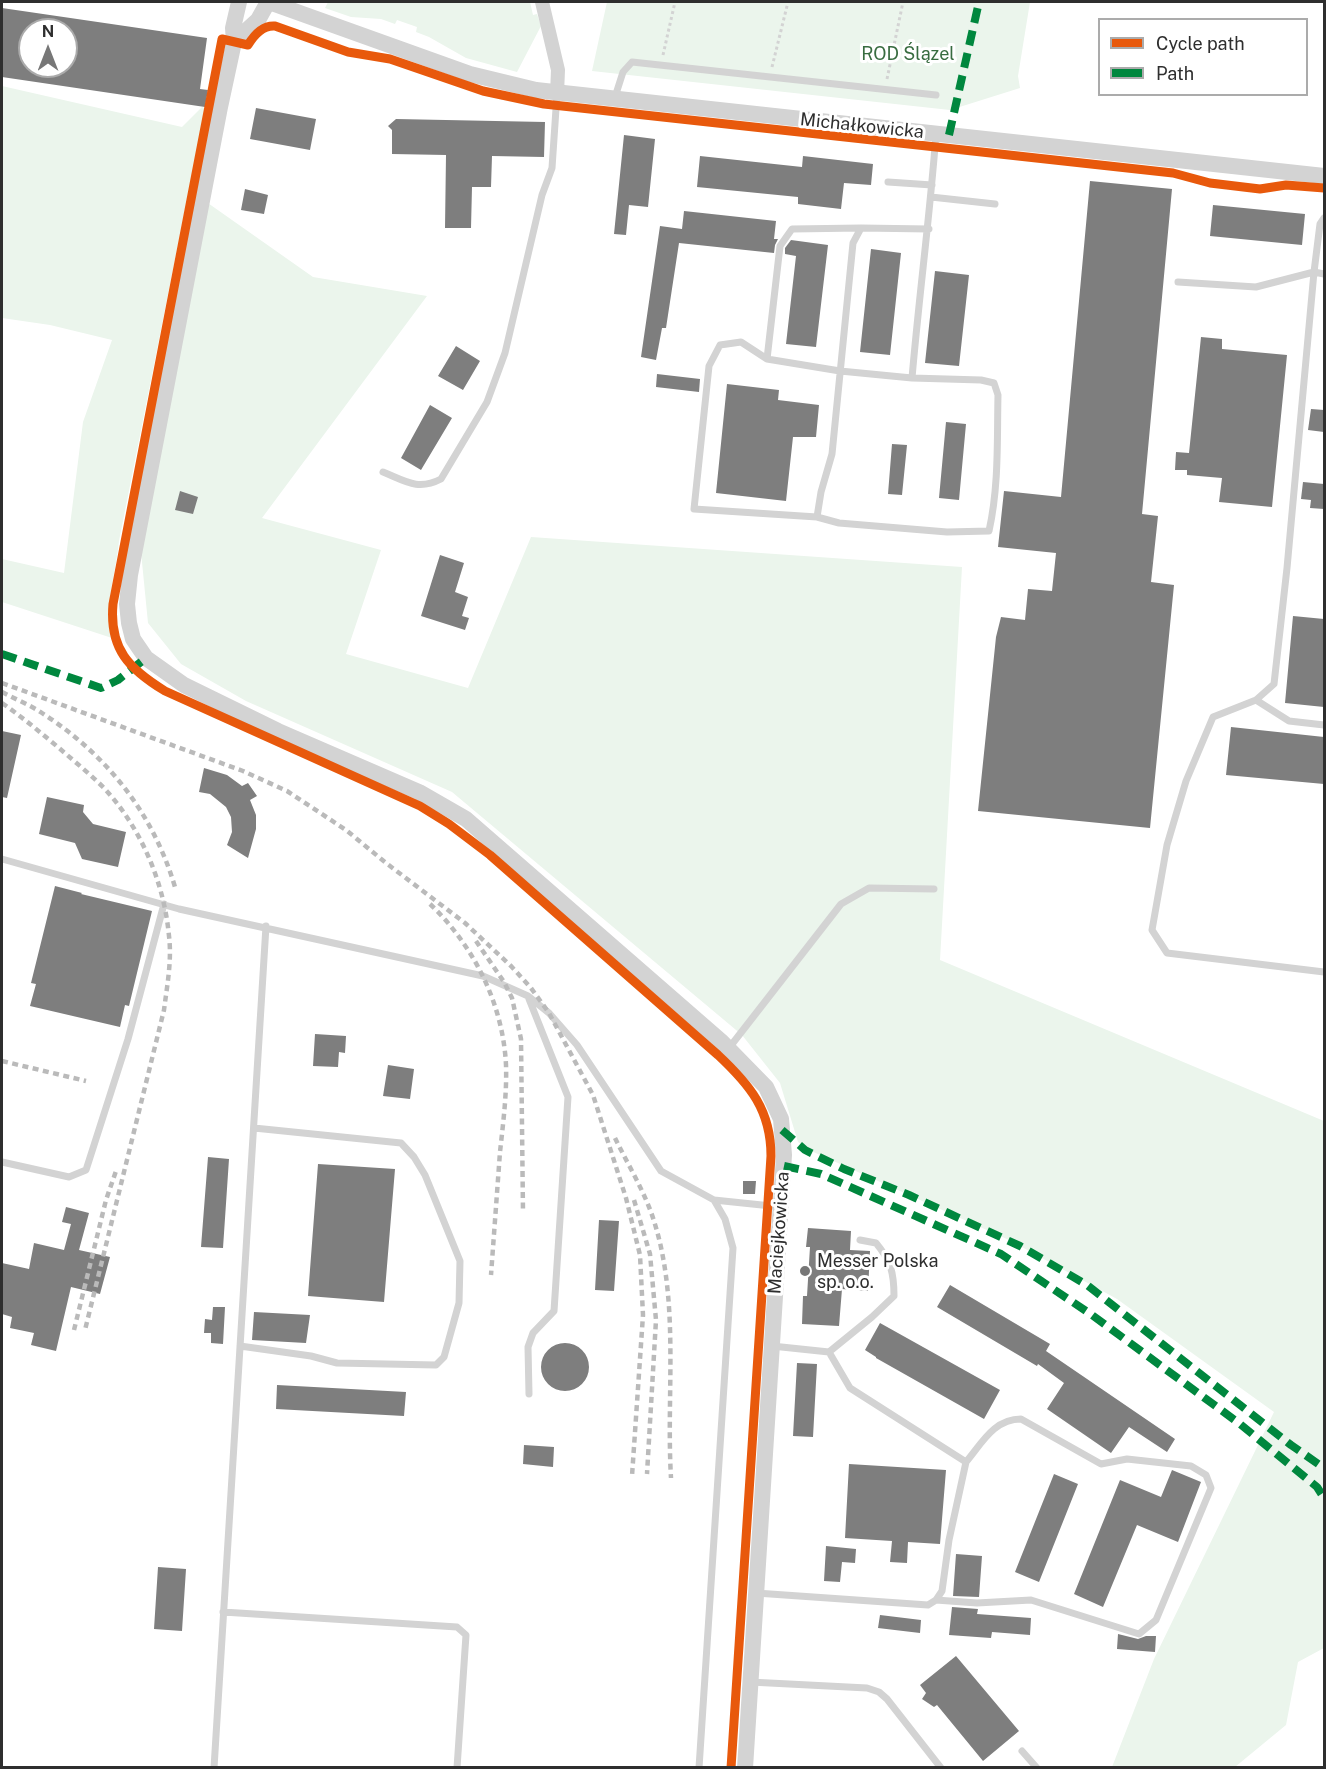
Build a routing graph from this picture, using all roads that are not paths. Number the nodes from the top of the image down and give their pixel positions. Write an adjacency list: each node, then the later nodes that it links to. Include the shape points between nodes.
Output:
1 (239, 2): 4 (street, Maciejkowicka)
2 (269, 2): 4 (street, via 258,20); 5 (street, Michałkowicka, via 470,74)
3 (542, 2): 5 (street, via 559,78)
4 (234, 42): 33 (street, Maciejkowicka, via 130,575 128,612 133,639 146,658 184,685 419,792 466,819)
5 (557, 94): 7 (street, Michałkowicka); 23 (lane, via 552,168 542,195 505,353 488,402 441,479 419,486)
6 (936, 95): 7 (lane, via 632,62 623,72)
7 (615, 100): 8 (street, Michałkowicka)
8 (936, 134): 9 (street, Michałkowicka); 11 (lane)
9 (1324, 176)
10 (888, 182): 11 (lane)
11 (932, 185): 12 (lane)
12 (931, 197): 13 (lane); 16 (lane)
13 (995, 204)
14 (1324, 218): 17 (lane)
15 (861, 228): 16 (lane); 20 (lane, via 792,229 780,246); 21 (lane, via 853,243)
16 (928, 229): 22 (lane)
17 (1314, 272): 18 (lane); 19 (lane, via 1257,287); 25 (lane, via 1274,684)
18 (1324, 273)
19 (1178, 282)
20 (767, 359): 21 (lane); 24 (lane, via 741,342 720,345 709,366 694,509)
21 (840, 370): 22 (lane); 24 (lane, via 832,454)
22 (912, 378): 24 (lane, via 994,383 998,395 997,472 989,531 947,532)
23 (383, 472)
24 (817, 518)
25 (1256, 700): 26 (lane, via 1289,721); 31 (lane, via 1213,717 1186,781 1167,844 1152,930 1167,953)
26 (1324, 725)
27 (2, 859): 29 (lane)
28 (934, 889): 33 (lane, via 868,888 842,904)
29 (164, 904): 30 (lane); 35 (lane, via 128,1039 86,1170 69,1177)
30 (266, 927): 32 (lane, via 483,976); 34 (lane)
31 (1324, 972)
32 (528, 996): 36 (lane, via 577,1045 662,1171); 42 (lane, via 568,1097 554,1311 534,1333 528,1347)
33 (728, 1048): 37 (street, Maciejkowicka, via 766,1086 782,1119)
34 (254, 1128): 39 (lane); 39 (lane, via 401,1143 425,1175 460,1261 459,1303 444,1357 436,1365 337,1363)
35 (2, 1162)
36 (714, 1200): 37 (lane); 51 (lane, via 725,1219 733,1248)
37 (781, 1207): 40 (street, Maciejkowicka)
38 (860, 1240): 41 (lane, via 876,1243 887,1256 894,1276 894,1296)
39 (240, 1346): 46 (lane)
40 (772, 1346): 41 (lane); 44 (street, Maciejkowicka)
41 (829, 1352): 43 (lane, via 850,1388)
42 (529, 1394)
43 (966, 1462): 45 (lane, via 942,1591); 45 (lane, via 995,1426 1008,1419 1021,1419 1101,1464 1127,1459 1191,1466 1206,1475 1212,1488 1156,1620 1139,1634 1031,1600 977,1604)
44 (756, 1593): 45 (lane, via 928,1605); 47 (street, Maciejkowicka)
45 (936, 1600)
46 (223, 1611): 49 (lane); 50 (lane, via 457,1627 466,1635)
47 (750, 1682): 52 (street, Maciejkowicka); 53 (lane, via 867,1688 879,1692)
48 (1022, 1751): 54 (lane)
49 (214, 1767)
50 (457, 1767)
51 (699, 1767)
52 (745, 1767)
53 (941, 1767)
54 (1036, 1767)

